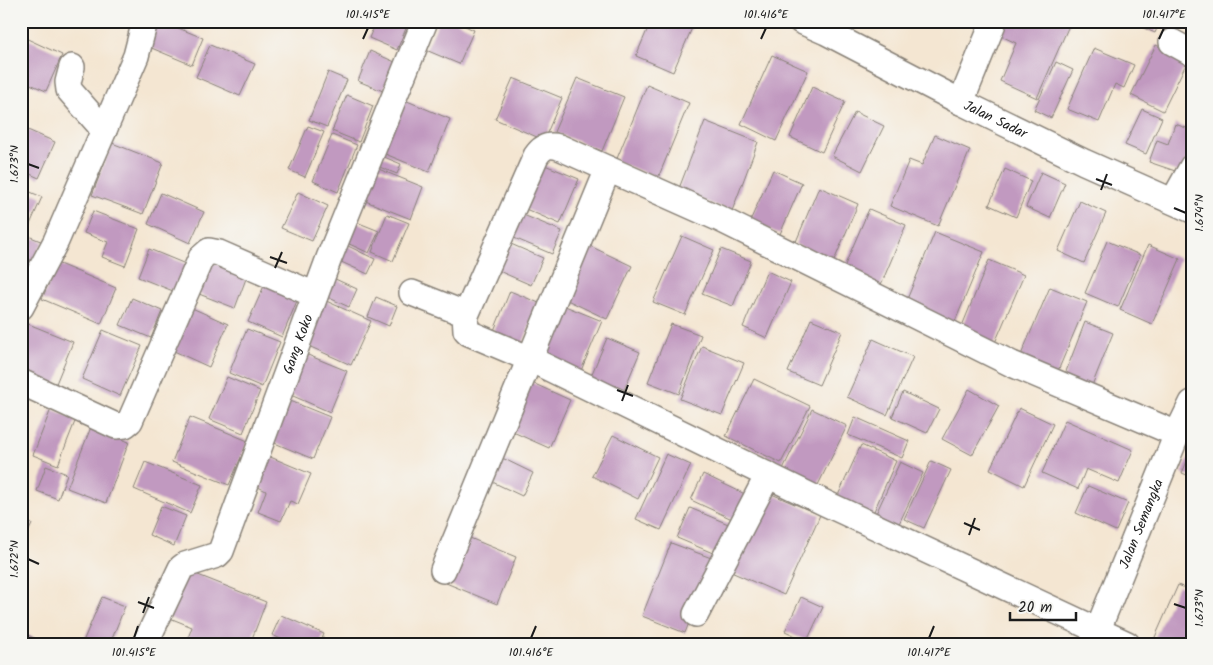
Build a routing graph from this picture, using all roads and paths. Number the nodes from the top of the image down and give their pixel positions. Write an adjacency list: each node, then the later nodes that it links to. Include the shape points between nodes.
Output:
1 (145, 21): 7 (street, via 136,56)
2 (425, 21): 12 (street, Gang Koko)
3 (801, 21): 6 (street, Jalan Sadar)
4 (994, 21): 6 (street)
5 (72, 67): 7 (street, via 69,90)
6 (961, 102): 10 (street, Jalan Sadar)
7 (104, 130): 13 (street, via 56,241)
8 (1192, 167): 10 (street)
9 (608, 169): 14 (street, via 559,147 545,146 540,150); 15 (street); 18 (street, via 718,218 1012,364)
10 (1182, 205)
11 (412, 293): 14 (street)
12 (315, 295): 16 (street, via 209,251 201,258 125,426 116,426); 23 (street, Gang Koko, via 221,550 182,568)
13 (21, 307)
14 (466, 316): 15 (street, via 466,330)
15 (530, 358): 19 (street); 20 (street)
16 (21, 382)
17 (1192, 403): 18 (street, Jalan Semangka)
18 (1177, 434): 22 (street, Jalan Semangka)
19 (768, 475): 21 (street); 22 (street)
20 (443, 570)
21 (696, 614)
22 (1095, 636): 24 (street)
23 (145, 644)
24 (1127, 644)

